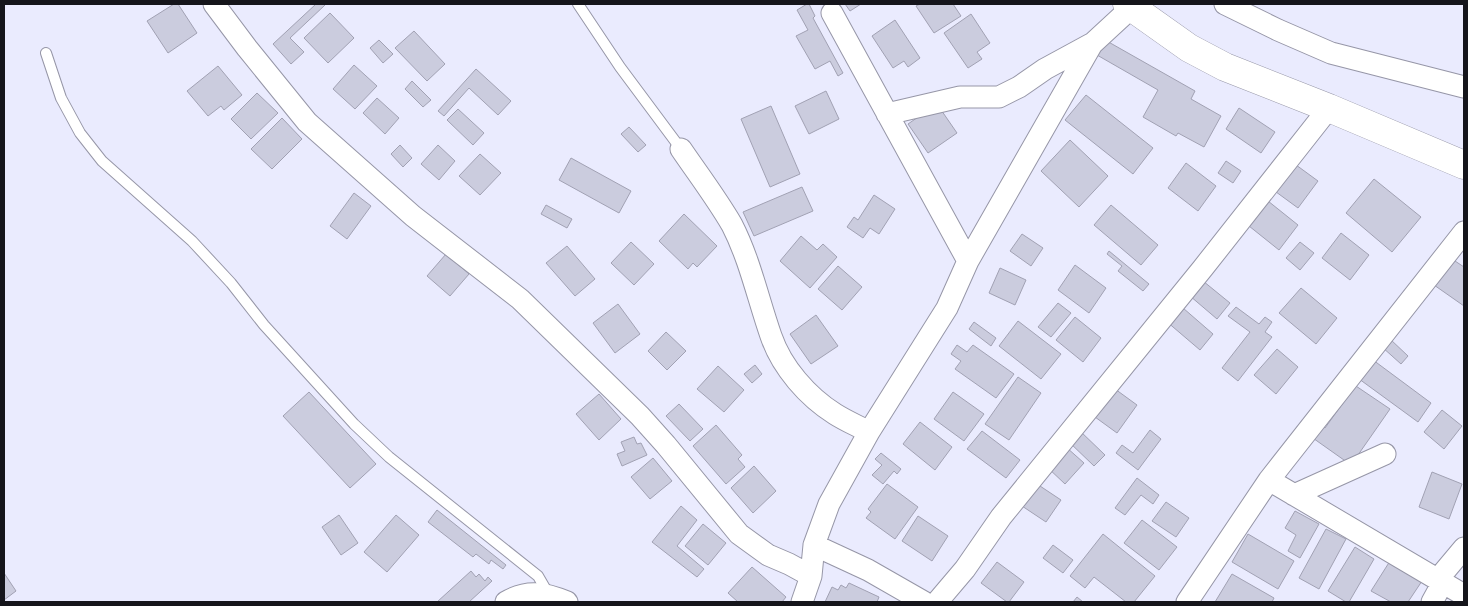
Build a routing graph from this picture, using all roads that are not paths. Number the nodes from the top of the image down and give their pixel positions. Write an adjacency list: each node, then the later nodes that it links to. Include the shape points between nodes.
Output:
1 (214, 4): 21 (street, via 307,122 413,216 520,299 640,416 739,534 768,555)
2 (578, 4): 11 (lane)
3 (1225, 4): 8 (street, via 1331,53)
4 (1129, 6): 6 (street); 9 (main road, via 1189,48 1225,67)
5 (832, 13): 10 (street)
6 (1092, 44): 10 (street, via 998,97 960,96); 14 (street)
7 (46, 53): 24 (lane, via 66,107 80,133 102,161 192,241 354,424 389,457 538,576)
8 (1464, 87)
9 (1329, 108): 12 (main road); 28 (street, via 1001,517)
10 (888, 114): 14 (street)
11 (681, 149): 15 (street, via 732,225 752,274 772,338 784,362 820,404)
12 (1464, 165)
13 (1464, 232): 17 (street)
14 (968, 261): 15 (street, via 947,308)
15 (869, 432): 19 (street, via 829,504)
16 (1385, 454): 18 (street)
17 (1269, 480): 18 (street); 29 (street)
18 (1294, 495): 22 (street)
19 (814, 545): 21 (street); 27 (street, via 868,570)
20 (1464, 548): 22 (street)
21 (811, 576): 26 (street)
22 (1440, 580): 23 (street); 30 (street)
23 (1464, 595)
24 (558, 598): 25 (street, via 531,593)
25 (506, 602)
26 (802, 602)
27 (924, 602)
28 (938, 602)
29 (1187, 602)
30 (1432, 602)

